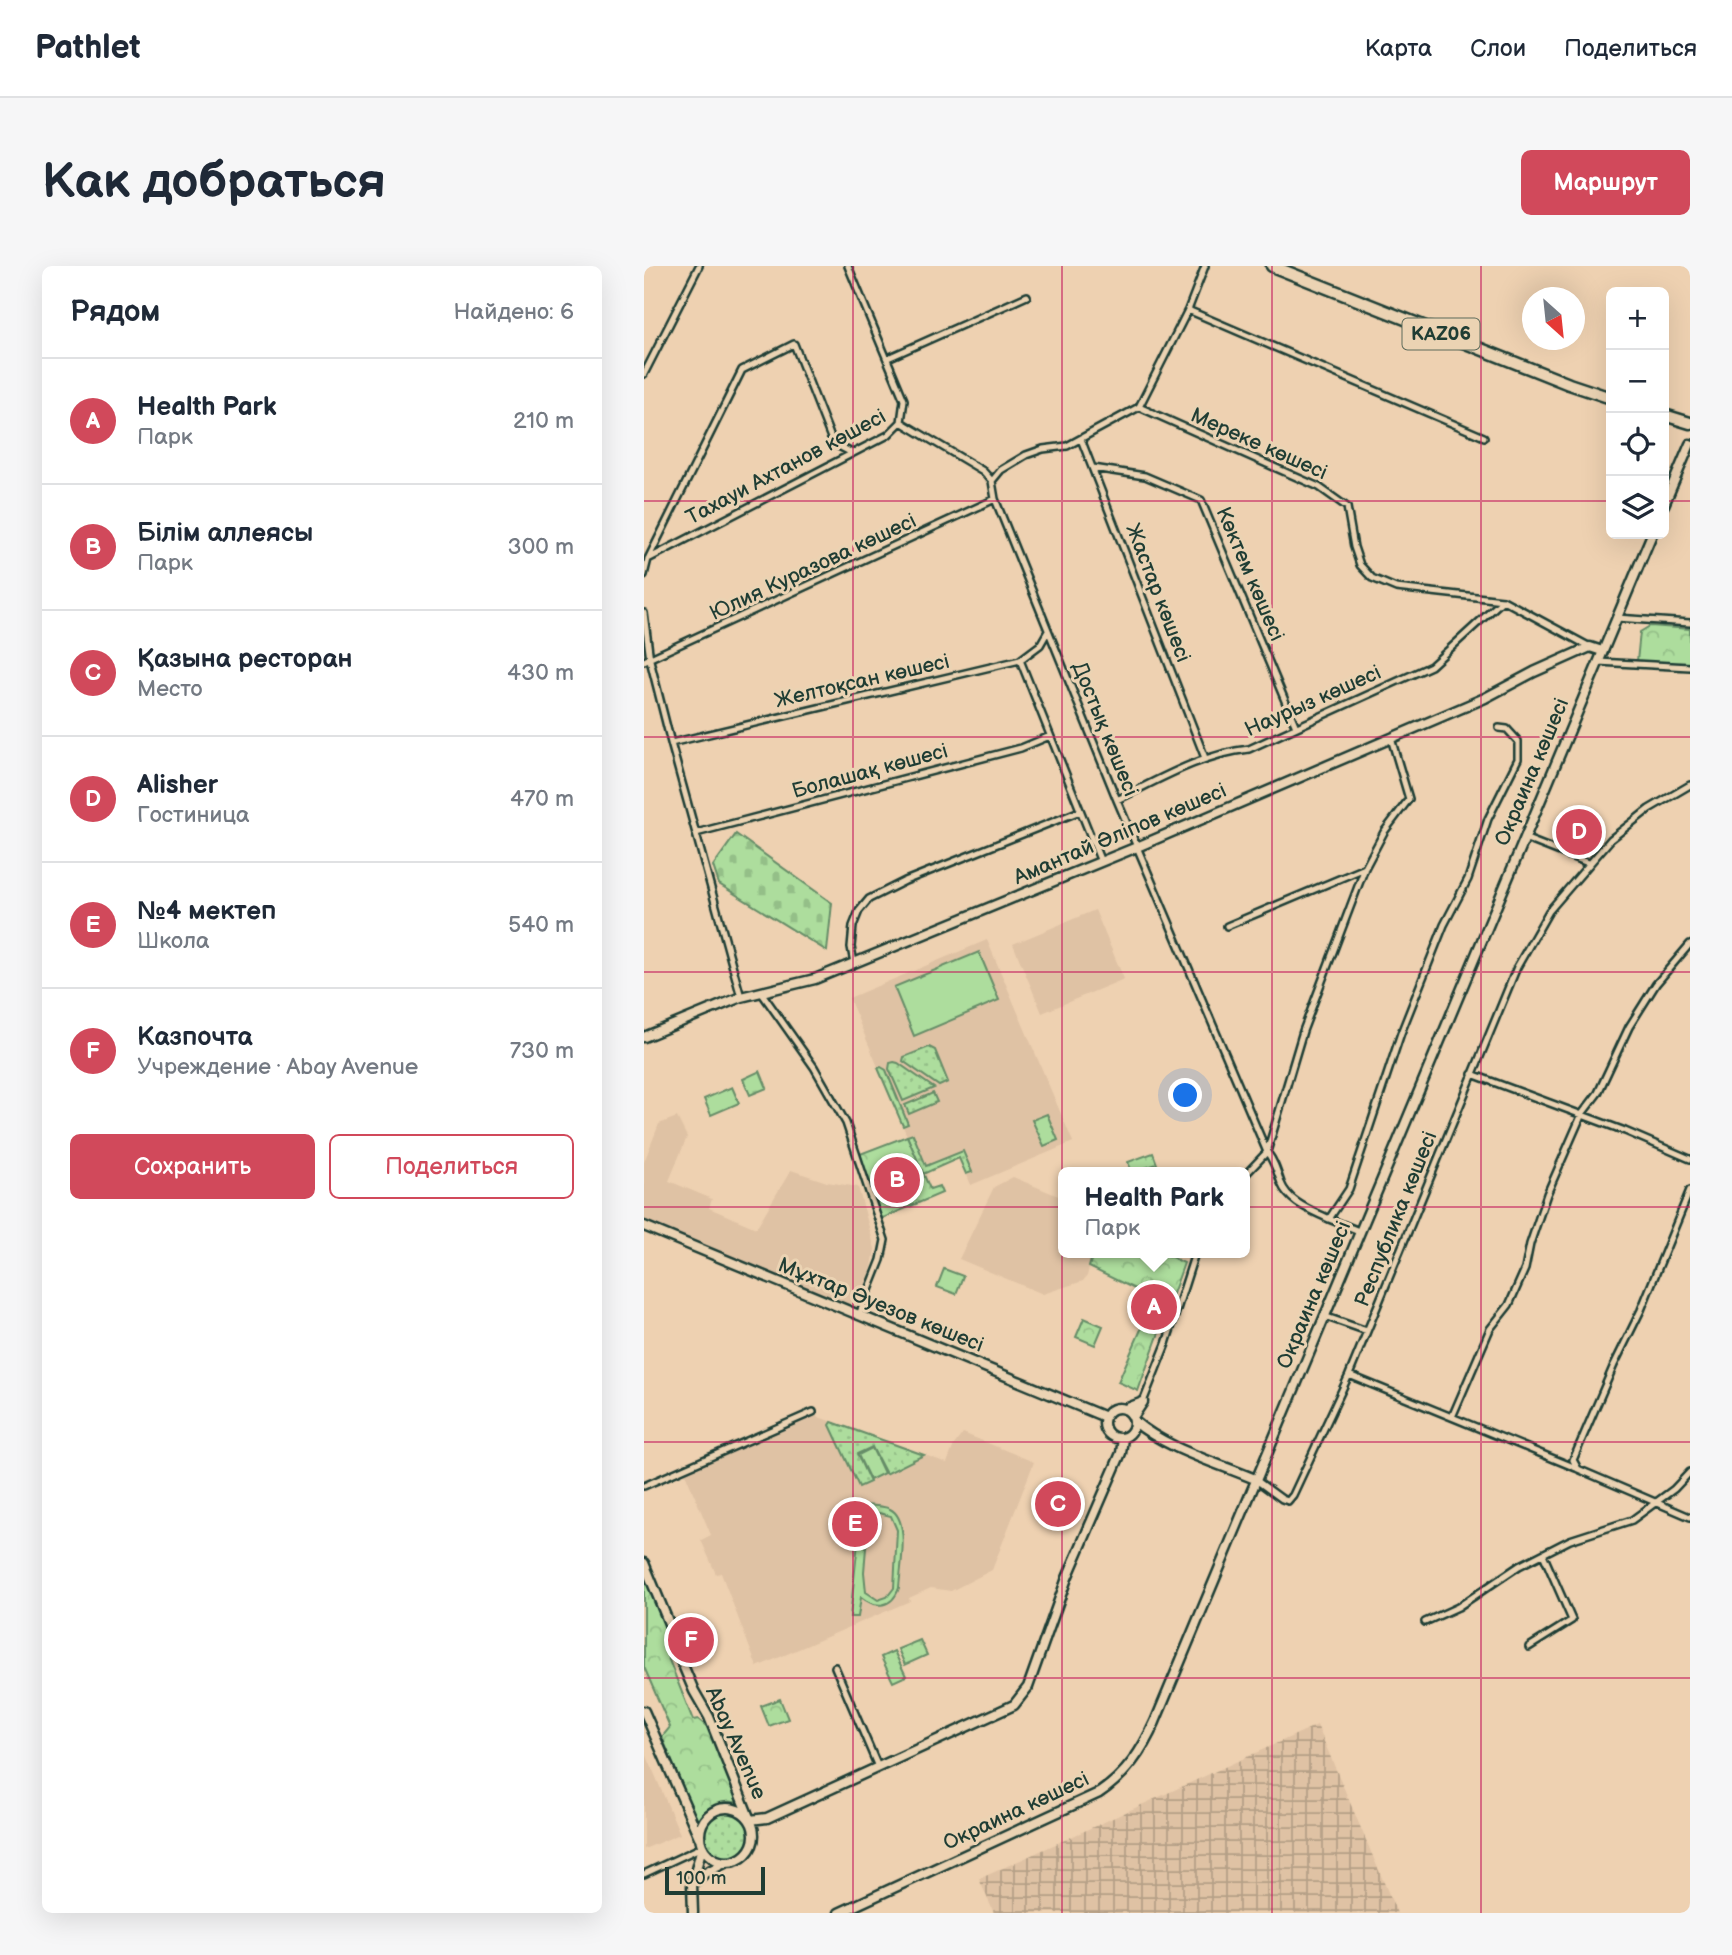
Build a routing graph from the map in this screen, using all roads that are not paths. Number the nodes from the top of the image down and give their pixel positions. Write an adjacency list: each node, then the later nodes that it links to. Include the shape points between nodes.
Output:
1 (699, 266): 8 (street)
2 (848, 266): 7 (street, Тахауи Ахтанов көшесі)
3 (1205, 266): 6 (street)
4 (1272, 266): 9 (highway, KАZ06)
5 (1027, 296): 7 (street)
6 (1188, 310): 10 (street); 14 (street)
7 (888, 358): 12 (street, Тахауи Ахтанов көшесі, via 904,400)
8 (644, 374)
9 (1606, 396)
10 (1139, 407): 15 (street); 25 (street, Мереке көшесі, via 1319,487 1344,503 1360,565 1372,578 1396,588)
11 (1669, 416): 13 (highway)
12 (901, 422): 17 (street, Тахауи Ахтанов көшесі, via 888,435); 19 (street)
13 (1690, 422)
14 (1484, 437)
15 (1081, 439): 18 (street, Жастар көшесі); 19 (street, via 1026,455)
16 (1690, 444): 20 (main road)
17 (852, 453): 23 (street, Тахауи Ахтанов көшесі); 23 (street, via 833,443 794,344 742,370)
18 (1093, 468): 36 (street, Көктем көшесі, via 1145,476 1202,500); 41 (street, Жастар көшесі)
19 (992, 481): 21 (street, Достық көшесі)
20 (1669, 493)
21 (995, 499): 29 (street, Достық көшесі); 32 (street, Юлия Куразова көшесі)
22 (1650, 539): 27 (main road, Окраина көшесі)
23 (646, 556): 24 (street)
24 (644, 575)
25 (1503, 600): 30 (street, Мереке көшесі); 36 (street, Наурыз көшесі, via 1431,666)
26 (644, 612): 32 (street)
27 (1616, 618): 28 (street); 31 (main road, Окраина көшесі)
28 (1690, 623)
29 (1048, 631): 33 (street, Желтоқсан көшесі, via 1040,646); 43 (street, Достық көшесі)
30 (1590, 647): 31 (main road); 39 (main road, Амантай Әліпов көшесі)
31 (1602, 651): 34 (main road, Окраина көшесі)
32 (647, 660): 40 (street)
33 (1020, 660): 38 (street); 40 (street, Желтоқсан көшесі)
34 (1598, 662): 35 (street); 46 (main road, Окраина көшесі)
35 (1690, 667)
36 (1296, 727): 41 (street, Наурыз көшесі, via 1249,749)
37 (1499, 728): 63 (street, via 1507,729 1518,741 1518,759 1401,1034 1349,1189)
38 (1050, 736): 44 (street); 45 (street, Болашақ көшесі, via 1021,748)
39 (1391, 738): 47 (main road, Амантай Әліпов көшесі); 50 (street, via 1409,799)
40 (671, 743): 45 (street)
41 (1205, 758): 43 (street, Наурыз көшесі)
42 (1690, 785): 49 (street, Республика көшесі, via 1649,809)
43 (1117, 800): 47 (street, Достық көшесі)
44 (1080, 811): 48 (street); 53 (street, via 869,899 853,926)
45 (696, 833): 55 (street)
46 (1524, 838): 49 (street); 65 (main road, Окраина көшесі)
47 (1137, 847): 48 (main road, Амантай Әліпов көшесі); 59 (street, Достық көшесі)
48 (1101, 862): 53 (main road, Амантай Әліпов көшесі)
49 (1588, 863): 57 (street, Республика көшесі, via 1549,911 1517,967)
50 (1365, 868): 51 (street); 59 (street, via 1303,1031)
51 (1227, 926)
52 (1690, 944): 58 (street, via 1656,984 1629,1027 1598,1093)
53 (854, 963): 54 (main road, Амантай Әліпов көшесі, via 806,982)
54 (761, 992): 55 (main road, Амантай Әліпов көшесі); 67 (street, via 846,1123 885,1240)
55 (741, 997): 56 (main road, Амантай Әліпов көшесі)
56 (644, 1037)
57 (1472, 1074): 58 (street); 69 (street, Республика көшесі)
58 (1582, 1114): 60 (street); 74 (street, via 1547,1194 1525,1269 1490,1329)
59 (1267, 1152): 61 (street); 63 (street, Достық көшесі, via 1292,1199)
60 (1690, 1158)
61 (1250, 1170)
62 (1690, 1190): 80 (street, via 1641,1310 1575,1451)
63 (1329, 1219): 65 (street, Достық көшесі)
64 (644, 1226): 67 (main road, Мұхтар Әуезов көшесі)
65 (1359, 1231): 68 (main road, Окраина көшесі)
66 (1193, 1258): 71 (street)
67 (859, 1315): 75 (main road, Мұхтар Әуезов көшесі)
68 (1324, 1316): 69 (street); 82 (main road, Окраина көшесі)
69 (1367, 1331): 70 (street, Республика көшесі)
70 (1349, 1375): 74 (street); 82 (street, Республика көшесі, via 1288,1501)
71 (1143, 1402): 72 (main road); 76 (main road)
72 (1125, 1409): 75 (main road, via 1115,1408); 76 (main road)
73 (813, 1412): 83 (street)
74 (1452, 1417): 80 (street)
75 (1105, 1418): 79 (main road, via 1108,1434)
76 (1134, 1419): 77 (main road); 78 (main road)
77 (1132, 1431): 78 (main road); 79 (main road)
78 (1146, 1432): 82 (main road)
79 (1123, 1438): 92 (main road, via 1121,1453 1067,1578 1027,1687 1014,1705)
80 (1578, 1469): 84 (street)
81 (1690, 1472): 84 (street)
82 (1255, 1479): 101 (main road, Окраина көшесі, via 1156,1722 1122,1775 1099,1793)
83 (644, 1486)
84 (1657, 1503): 85 (street); 86 (street, via 1632,1520)
85 (1690, 1517)
86 (1543, 1554): 88 (street); 89 (street, via 1572,1620)
87 (644, 1563): 94 (main road, Abay Avenue)
88 (1425, 1622)
89 (1529, 1647)
90 (835, 1667): 92 (street)
91 (644, 1711): 96 (main road)
92 (878, 1767): 93 (main road)
93 (767, 1818): 94 (main road); 95 (main road)
94 (750, 1820): 95 (main road); 96 (main road, via 736,1809 718,1809 704,1821)
95 (754, 1833): 97 (main road, via 749,1851 740,1860)
96 (701, 1843): 97 (main road, via 710,1857); 98 (street); 99 (main road)
97 (727, 1863): 99 (main road)
98 (644, 1874)
99 (692, 1884): 100 (main road)
100 (693, 1913)
101 (839, 1913)

